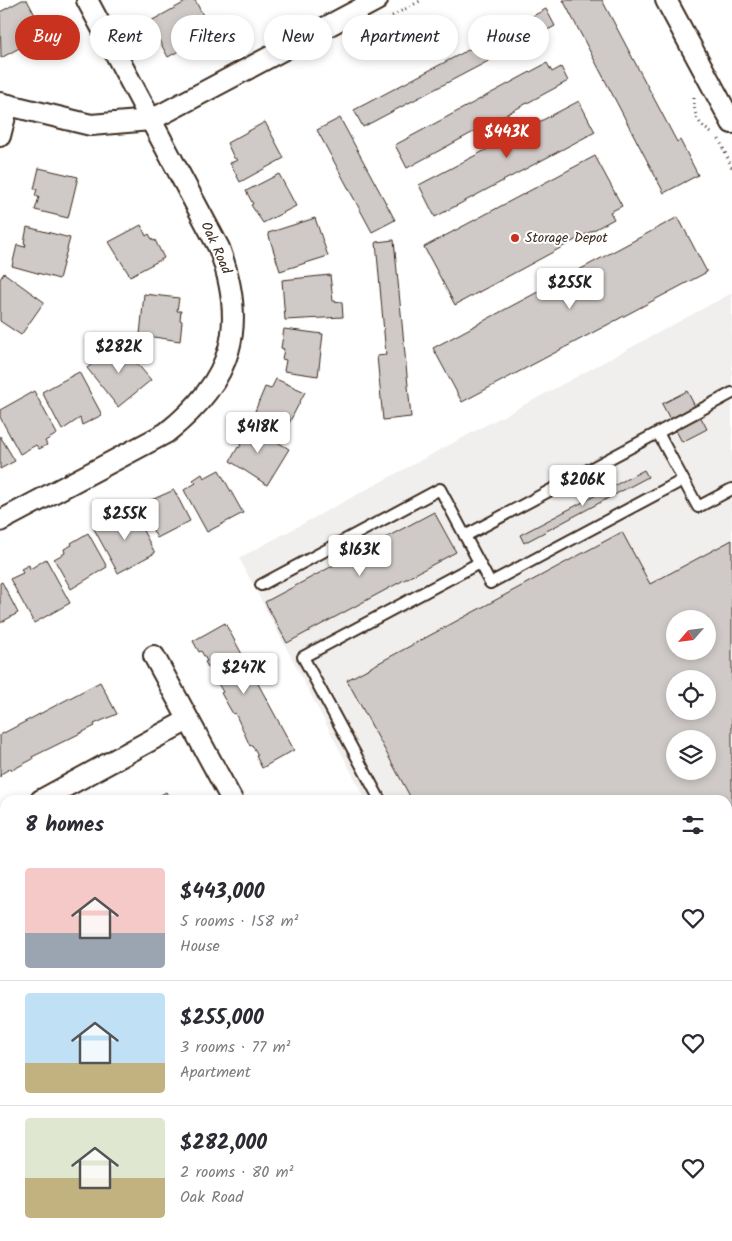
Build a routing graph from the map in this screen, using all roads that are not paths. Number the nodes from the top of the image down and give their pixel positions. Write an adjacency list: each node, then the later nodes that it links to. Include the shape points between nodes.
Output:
1 (87, 0): 5 (street, Oak Road)
2 (377, 0): 5 (street)
3 (666, 0): 6 (street)
4 (4, 104): 5 (street, via 91,125); 7 (street)
5 (150, 120): 12 (street, Oak Road, via 219,248 230,279 234,318 226,358 216,381 200,403 166,432)
6 (732, 123)
7 (0, 136)
8 (732, 393): 9 (lane)
9 (658, 433): 10 (lane); 13 (lane)
10 (684, 480): 11 (lane, via 698,507); 14 (lane, via 490,584)
11 (732, 489)
12 (0, 521)
13 (465, 536): 14 (lane); 15 (lane, via 440,489)
14 (480, 563): 20 (lane, via 303,657)
15 (261, 585)
16 (154, 656): 17 (street)
17 (188, 720): 18 (street); 19 (street)
18 (50, 795)
19 (229, 795)
20 (377, 795)

